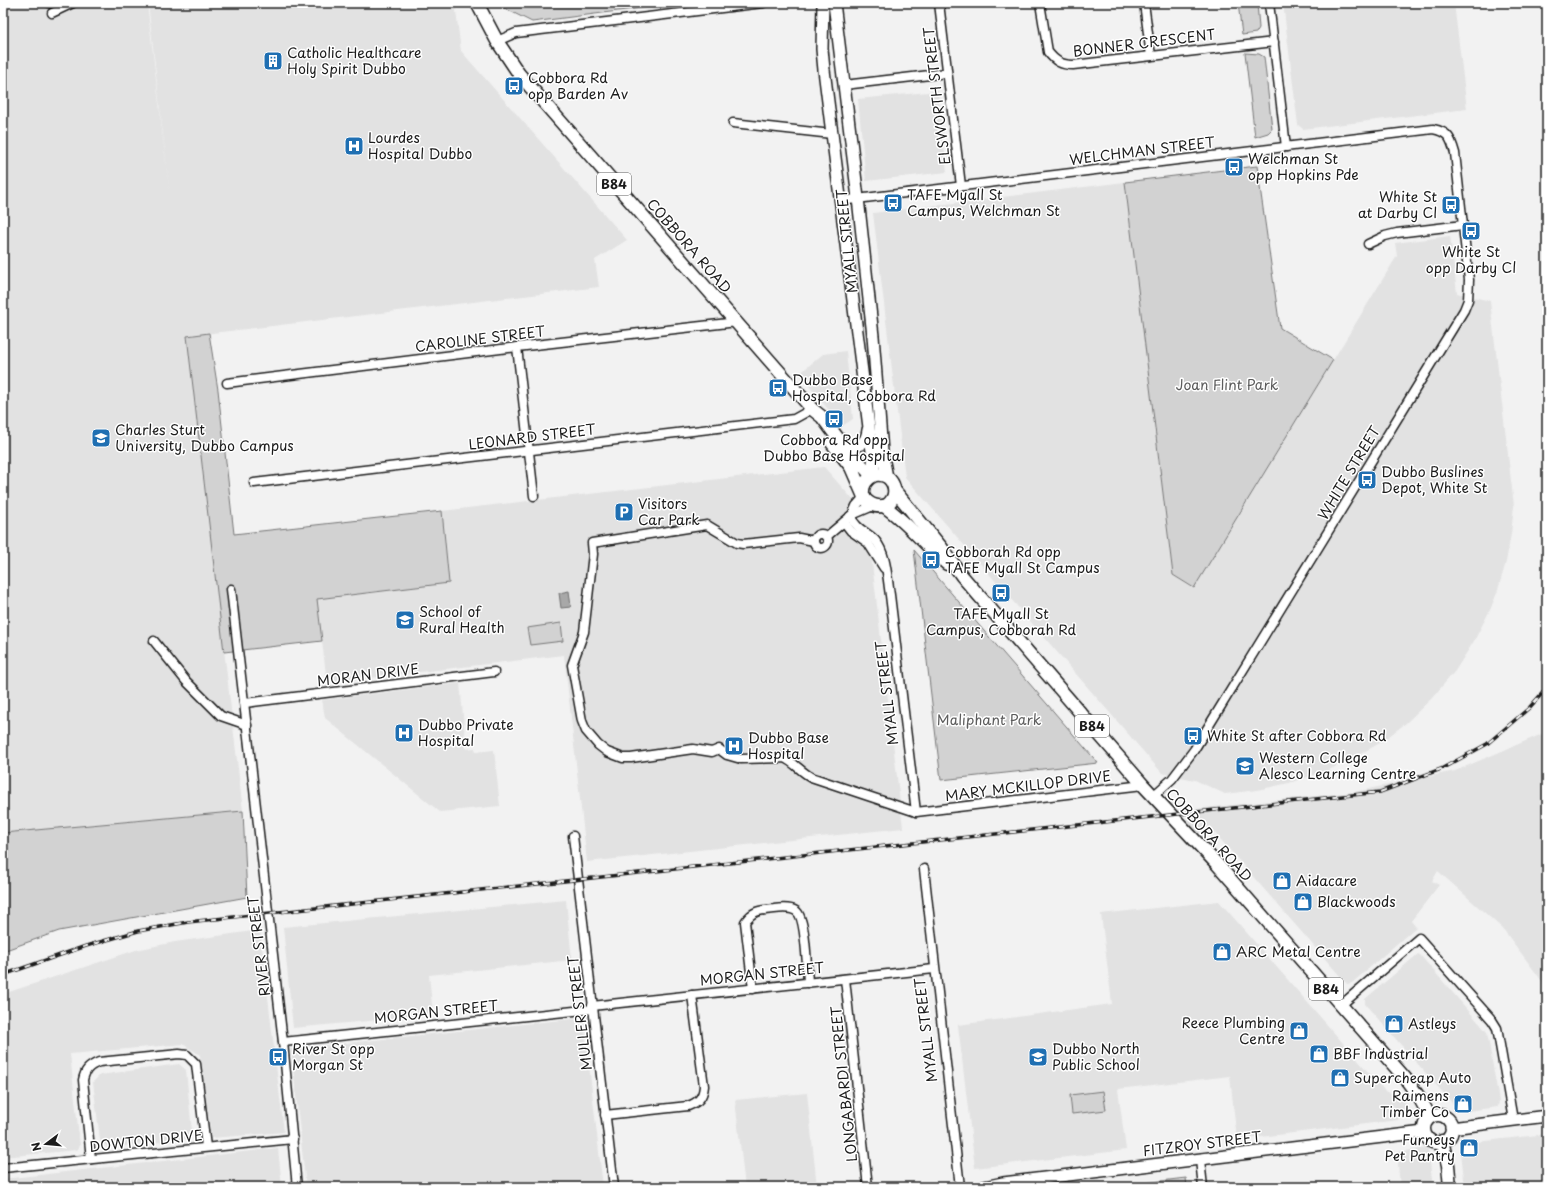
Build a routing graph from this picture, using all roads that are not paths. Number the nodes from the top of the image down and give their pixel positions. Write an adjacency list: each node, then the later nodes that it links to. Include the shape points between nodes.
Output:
1 (73, 3): 10 (street)
2 (477, 3): 11 (main road, COBBORA ROAD / B84)
3 (763, 3): 11 (street, via 516,33)
4 (823, 3): 18 (street, MYALL STREET, via 822,50)
5 (834, 3): 15 (street, MYALL STREET)
6 (939, 3): 14 (street, ELSWORTH STREET)
7 (1040, 3): 13 (street, BONNER CRESCENT, via 1048,52 1058,62 1072,66)
8 (1144, 3): 13 (street)
9 (1269, 3): 12 (street)
10 (52, 13)
11 (497, 41): 25 (main road, COBBORA ROAD / B84, via 519,74 546,106)
12 (1274, 42): 13 (street, BONNER CRESCENT); 19 (street)
13 (1151, 56)
14 (947, 73): 15 (street); 20 (street, ELSWORTH STREET)
15 (844, 85): 21 (street, MYALL STREET)
16 (734, 123): 18 (street)
17 (1446, 133): 19 (street, WELCHMAN STREET, via 1433,129); 23 (street, WHITE STREET, via 1455,153)
18 (832, 134): 22 (street, MYALL STREET)
19 (1286, 147): 20 (street, WELCHMAN STREET)
20 (961, 186): 21 (street, WELCHMAN STREET)
21 (858, 198): 22 (street, WELCHMAN STREET); 32 (street, MYALL STREET, via 883,462)
22 (840, 200): 29 (street, MYALL STREET)
23 (1463, 225): 24 (street, via 1397,233); 46 (street, WHITE STREET, via 1469,290 1464,310 1194,750 1172,779)
24 (1368, 244)
25 (737, 322): 26 (street, CAROLINE STREET); 28 (main road, COBBORA ROAD / B84)
26 (517, 347): 27 (street, CAROLINE STREET); 31 (street)
27 (227, 383)
28 (812, 409): 30 (main road, COBBORA ROAD / B84, via 822,417); 31 (street, LEONARD STREET, via 794,419); 36 (main road, COBBORA ROAD / B84, via 816,421 851,468)
29 (869, 426): 30 (street, via 864,442 852,446); 32 (street, MYALL STREET)
30 (843, 445): 32 (main road, COBBORA ROAD / B84)
31 (529, 450): 33 (street, LEONARD STREET); 35 (street)
32 (878, 476): 34 (main road, B84, via 893,483); 36 (main road, via 866,482)
33 (254, 483)
34 (895, 491): 37 (main road, via 892,500); 39 (main road, COBBORA ROAD / B84)
35 (534, 496)
36 (864, 496): 37 (main road, B84, via 868,502); 38 (street)
37 (879, 506): 38 (street); 39 (main road, COBBORA ROAD / B84, via 896,514 930,549)
38 (849, 518): 47 (street, MYALL STREET, via 851,531 868,543 886,570); 47 (street, via 826,537 828,542 824,547 817,546 814,541 799,538 737,543 707,525 592,543 584,632 572,665 582,721 586,731 598,745 607,752 623,758 696,749 712,752 720,749 727,756 741,759 784,758 811,777)
39 (962, 576): 45 (main road, COBBORA ROAD / B84)
40 (231, 590): 43 (street, RIVER STREET)
41 (154, 641): 44 (street, via 186,681 222,716)
42 (494, 672): 43 (street, MORAN DRIVE)
43 (245, 703): 44 (street, RIVER STREET)
44 (247, 724): 57 (street, RIVER STREET)
45 (1143, 785): 46 (main road, COBBORA ROAD / B84); 47 (street, MARY MCKILLOP DRIVE)
46 (1153, 796): 55 (main road, COBBORA ROAD / B84, via 1217,864)
47 (916, 812)
48 (573, 836): 56 (street, MULLER STREET)
49 (924, 869): 50 (street, MYALL STREET)
50 (934, 969): 51 (street, MORGAN STREET); 73 (street, MYALL STREET)
51 (845, 979): 52 (street, MORGAN STREET); 72 (street, LONGABARDI STREET)
52 (808, 982): 53 (street, MORGAN STREET); 53 (street, via 801,917 790,908 778,908 755,912 745,922)
53 (753, 989): 54 (street, MORGAN STREET)
54 (692, 995): 56 (street, MORGAN STREET); 58 (street, via 704,1086 700,1100 688,1106)
55 (1340, 1006): 60 (main road, COBBORA ROAD / B84, via 1405,1078); 61 (street, via 1419,938 1497,1028)
56 (592, 1007): 57 (street, MORGAN STREET); 58 (street, MULLER STREET)
57 (283, 1042): 64 (street, RIVER STREET)
58 (605, 1115): 71 (street, MULLER STREET)
59 (1547, 1116): 61 (street)
60 (1430, 1117): 62 (main road, via 1444,1116); 63 (main road, via 1425,1123)
61 (1513, 1120): 62 (street)
62 (1451, 1128): 65 (main road, via 1449,1136)
63 (1424, 1132): 65 (main road, via 1431,1140); 68 (street, FITZROY STREET)
64 (293, 1138): 66 (street, DOWTON DRIVE); 70 (street, RIVER STREET)
65 (1442, 1141): 76 (main road)
66 (206, 1148): 67 (street, DOWTON DRIVE); 67 (street, via 196,1064 187,1055 179,1054 98,1062 84,1073)
67 (90, 1159): 69 (street, DOWTON DRIVE)
68 (1200, 1160): 74 (street, FITZROY STREET); 75 (street)
69 (3, 1168)
70 (298, 1187)
71 (614, 1187)
72 (868, 1187)
73 (960, 1187)
74 (984, 1187)
75 (1203, 1187)
76 (1450, 1187)

